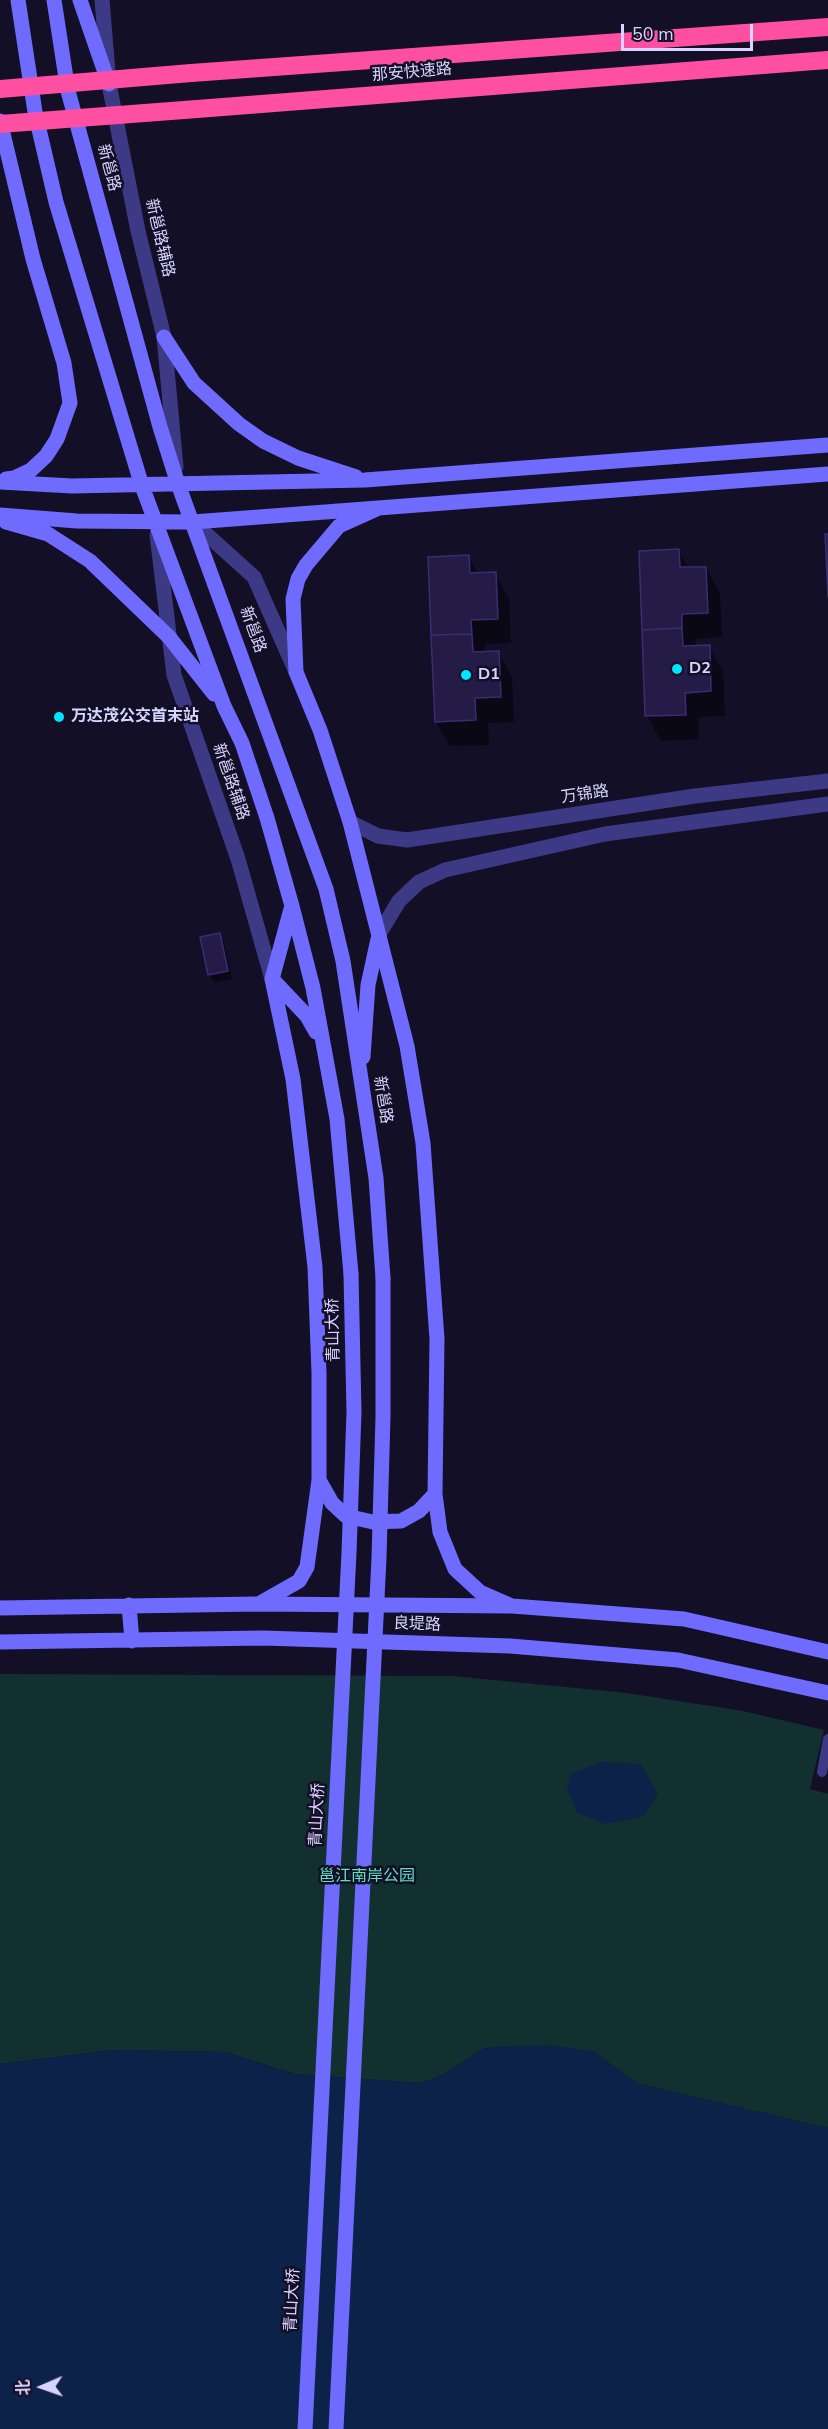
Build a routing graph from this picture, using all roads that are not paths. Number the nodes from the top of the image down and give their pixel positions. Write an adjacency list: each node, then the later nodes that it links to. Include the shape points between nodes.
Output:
1 (18, 0): 16 (main road, via 35,112 56,202)
2 (54, 0): 15 (main road, 新邕路, via 68,91)
3 (80, 0): 7 (main road)
4 (102, 0): 7 (street, 新邕路辅路)
5 (828, 27): 8 (highway, 那安快速路, bridge)
6 (828, 60): 9 (highway, 那安快速路, bridge)
7 (110, 84): 10 (street, 新邕路辅路, via 138,231)
8 (0, 90)
9 (0, 122): 13 (main road, via 33,259 64,363 70,403 57,439 46,456 31,470)
10 (164, 337): 14 (main road, via 195,383 239,424 298,458); 15 (street, 新邕路辅路)
11 (828, 445): 14 (main road)
12 (828, 474): 17 (main road)
13 (0, 480): 16 (main road)
14 (365, 480): 15 (main road)
15 (178, 484): 16 (main road); 20 (main road, 新邕路)
16 (142, 486): 21 (main road)
17 (379, 508): 20 (main road); 23 (main road, via 339,526 298,579 293,599)
18 (0, 515): 21 (main road, via 77,522)
19 (0, 520): 22 (main road, via 48,534 70,547 90,561)
20 (193, 522): 21 (main road); 23 (street, via 254,577); 32 (main road, 新邕路, via 326,889)
21 (155, 523): 22 (street, 新邕路辅路); 24 (main road)
22 (169, 637): 24 (main road); 30 (street, 新邕路辅路, via 174,675 238,859)
23 (296, 672): 27 (main road)
24 (224, 706): 28 (main road, via 245,754)
25 (828, 780): 27 (street, 万锦路, via 407,840 378,836)
26 (828, 804): 29 (street, via 605,834 445,870 419,882 399,901)
27 (351, 822): 29 (main road)
28 (292, 906): 30 (main road); 31 (main road)
29 (380, 934): 32 (main road, via 368,985); 34 (main road, via 407,1046 423,1143 437,1339)
30 (272, 979): 31 (main road, via 308,1016); 33 (main road, via 293,1079 314,1255)
31 (323, 1045): 45 (main road, 青山大桥, bridge, via 337,1119 351,1274 354,1412)
32 (361, 1078): 46 (main road, 新邕路, bridge, via 376,1178 383,1278 383,1417)
33 (319, 1480): 34 (main road, via 332,1503 346,1516 373,1522 401,1521 419,1511); 35 (main road, via 307,1567 299,1581)
34 (435, 1494): 37 (main road, via 440,1532 455,1569 480,1592)
35 (257, 1604): 36 (main road, 良堤路); 37 (main road, 良堤路)
36 (129, 1605): 38 (main road, 良堤路); 39 (main road)
37 (512, 1606): 41 (main road, 良堤路, via 684,1619)
38 (0, 1608)
39 (132, 1641): 40 (main road, 良堤路); 42 (main road, 良堤路, via 263,1638 510,1646 678,1660)
40 (0, 1642)
41 (828, 1652)
42 (828, 1694)
43 (828, 1739): 44 (lane)
44 (822, 1772)
45 (305, 2429)
46 (336, 2429)

